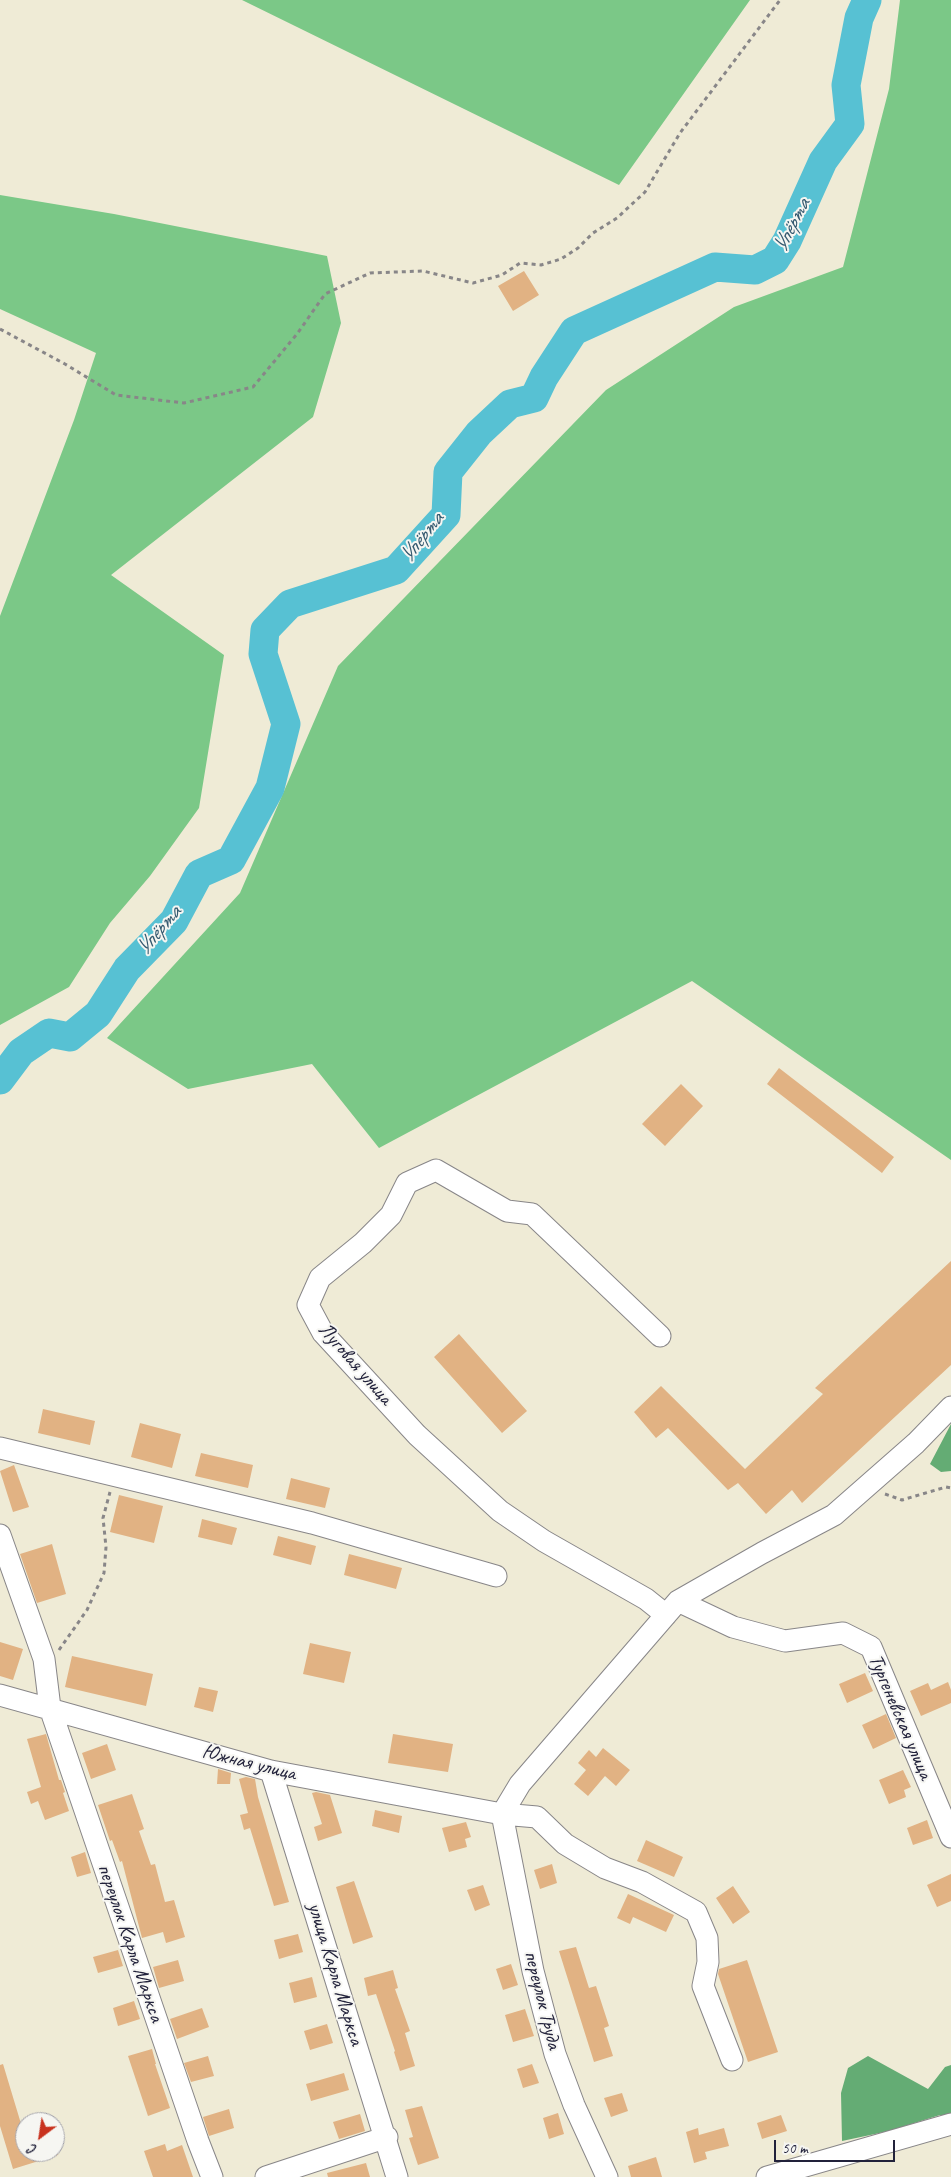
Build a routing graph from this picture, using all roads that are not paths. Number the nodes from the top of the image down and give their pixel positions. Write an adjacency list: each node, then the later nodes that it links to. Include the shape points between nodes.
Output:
1 (660, 1336): 6 (street, Луговая улица, via 532,1214 507,1211 436,1170 407,1183 391,1215 320,1278 308,1305 323,1332 417,1435 500,1512 646,1599)
2 (951, 1407): 6 (street, via 916,1443 834,1515 762,1553)
3 (0, 1448): 5 (street, via 312,1523)
4 (0, 1535): 8 (street, переулок Карла Маркса, via 44,1659)
5 (496, 1576)
6 (672, 1608): 10 (street, via 520,1784); 11 (street, Тургеневская улица, via 785,1641 843,1633 872,1647)
7 (0, 1695): 8 (street, Южная улица)
8 (50, 1708): 9 (street, Южная улица); 15 (street, переулок Карла Маркса)
9 (272, 1771): 10 (street, Южная улица); 14 (street, улица Карла Маркса)
10 (502, 1814): 12 (street, Южная улица, via 537,1817 564,1844 605,1868 642,1882 696,1912 707,1938 708,1962 703,1986); 18 (street, переулок Труда, via 533,1971 555,2054)
11 (951, 1837)
12 (732, 2060)
13 (951, 2124): 19 (street)
14 (386, 2137): 16 (street); 17 (street, улица Карла Маркса)
15 (212, 2177)
16 (266, 2177)
17 (397, 2177)
18 (607, 2177)
19 (767, 2177)

